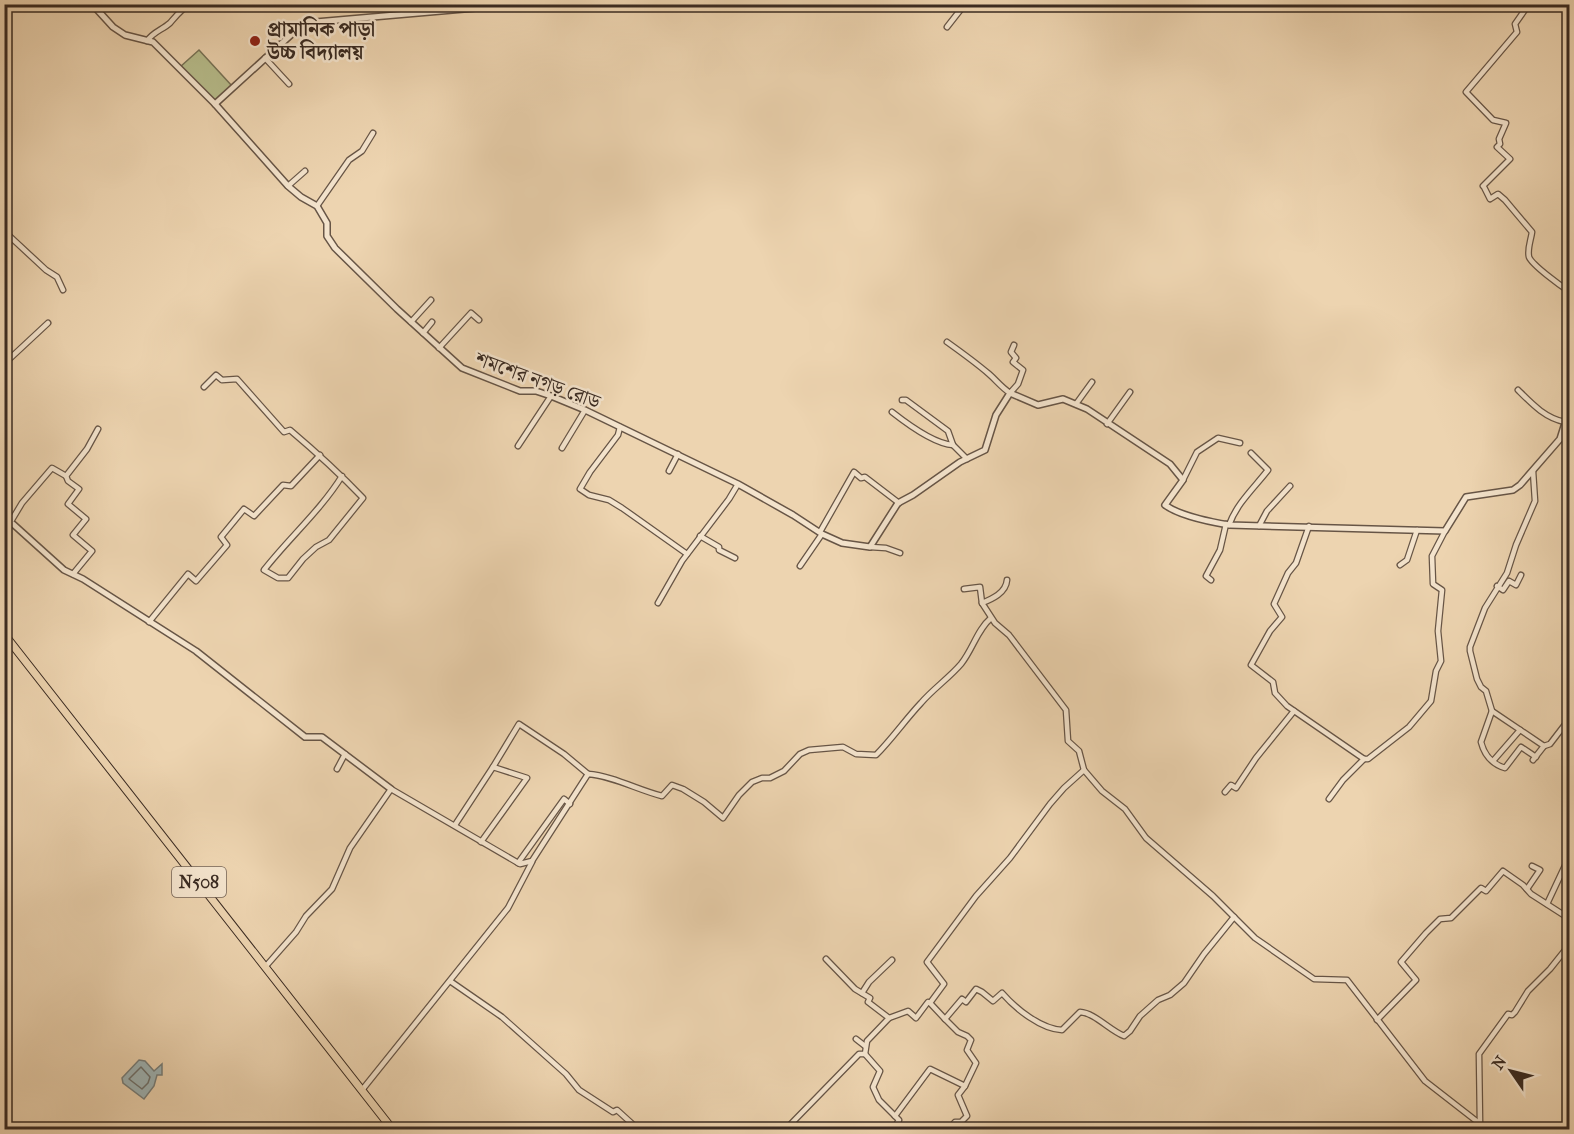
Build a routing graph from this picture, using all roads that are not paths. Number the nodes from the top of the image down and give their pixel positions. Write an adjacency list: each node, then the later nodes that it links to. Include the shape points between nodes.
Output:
1 (9, 4): 7 (street)
2 (92, 4): 9 (street, via 125,35)
3 (191, 4): 9 (street)
4 (521, 4): 10 (street, via 304,23)
5 (965, 4): 8 (street)
6 (1529, 4): 19 (street, via 1515,24 1517,32 1466,92 1493,120 1506,123 1497,147 1510,159 1483,186 1490,199 1498,194 1505,200 1532,232 1529,259)
7 (4, 13)
8 (947, 27)
9 (147, 41): 12 (street, via 153,42)
10 (265, 56): 11 (street); 12 (street)
11 (289, 84)
12 (215, 104): 15 (street)
13 (373, 133): 16 (street)
14 (305, 171): 15 (street)
15 (288, 186): 16 (street)
16 (317, 206): 22 (street, শমশের নগড় রোড, via 335,248)
17 (4, 231): 18 (street, via 57,277)
18 (63, 290)
19 (1569, 292)
20 (431, 300): 22 (street)
21 (479, 320): 28 (street, via 471,313)
22 (411, 322): 25 (street, শমশের নগড় রোড)
23 (432, 322): 25 (street)
24 (48, 323): 29 (street)
25 (423, 333): 28 (street, শমশের নগড় রোড)
26 (947, 342): 34 (street)
27 (1014, 345): 34 (street, via 1013,362 1023,370)
28 (439, 348): 35 (street, শমশের নগড় রোড, via 462,368 520,391)
29 (4, 364)
30 (1092, 382): 37 (street)
31 (204, 387): 51 (street, via 216,375 222,380 237,379 284,432 290,430)
32 (1518, 390): 41 (street, via 1542,412)
33 (1130, 392): 42 (street)
34 (1010, 393): 37 (street, via 1038,405 1063,399); 52 (street, via 996,415 985,450)
35 (551, 396): 39 (street, শমশের নগড় রোড); 47 (street)
36 (902, 400): 46 (street, via 948,431)
37 (1076, 404): 42 (street)
38 (1569, 407): 41 (street)
39 (585, 410): 43 (street, শমশের নগড় রোড); 48 (street)
40 (892, 412): 46 (street, via 942,443)
41 (1565, 422): 54 (street, via 1560,439)
42 (1107, 424): 57 (street, via 1170,464)
43 (620, 427): 50 (street, শমশের নগড় রোড); 73 (street, via 580,489 609,500)
44 (98, 429): 55 (street)
45 (1240, 443): 57 (street, via 1218,438 1200,448)
46 (953, 445): 52 (street)
47 (518, 446)
48 (562, 448)
49 (1251, 453): 63 (street, via 1268,470 1243,498)
50 (678, 454): 53 (street); 58 (street, শমশের নগড় রোড)
51 (320, 455): 56 (street); 86 (street, via 291,486 283,485 254,516 244,509 221,537 227,544 196,581 188,574)
52 (967, 459): 60 (street)
53 (669, 471)
54 (1533, 471): 68 (street, via 1513,490 1466,497); 81 (street, via 1535,501 1507,573)
55 (66, 476): 62 (street, via 52,468); 77 (street, via 79,489 68,504 86,519 73,535 92,551)
56 (342, 476): 56 (street, via 332,493 264,570 278,578 288,578 348,518 363,498)
57 (1183, 480): 63 (street, via 1166,505 1188,516)
58 (738, 484): 69 (street, শমশের নগড় রোড); 70 (street)
59 (1290, 486): 64 (street, via 1266,512)
60 (899, 503): 69 (street, via 854,472); 71 (street)
61 (4, 520): 62 (street)
62 (10, 524): 67 (street); 77 (street)
63 (1228, 524): 64 (street); 80 (street, via 1206,576)
64 (1259, 526): 65 (street)
65 (1309, 526): 66 (street); 88 (street, via 1274,604 1282,617 1270,630 1251,665 1273,682 1275,693)
66 (1417, 530): 68 (street); 75 (street, via 1407,560)
67 (4, 531)
68 (1445, 531): 94 (street, via 1432,556 1433,584 1442,590 1438,631 1441,661 1431,701 1409,727)
69 (821, 533): 71 (street, শমশের নগড় রোড, via 842,543); 76 (street)
70 (700, 536): 73 (street); 74 (street)
71 (869, 547): 72 (street)
72 (900, 553)
73 (687, 554): 83 (street)
74 (735, 558)
75 (1400, 565)
76 (800, 566)
77 (73, 574): 86 (street)
78 (1521, 575): 81 (street, via 1516,585 1509,581 1503,590)
79 (1007, 580): 84 (street, via 994,599)
80 (1211, 580)
81 (1497, 586): 89 (street, via 1470,651 1477,679 1486,691)
82 (964, 589): 84 (street, via 980,587)
83 (658, 603)
84 (982, 603): 85 (street)
85 (991, 618): 98 (street, via 1009,635 1066,710 1068,741 1079,751); 99 (street, via 980,629 960,665 876,756 856,754 843,747 809,750 784,771 752,782 723,818 672,785 662,796)
86 (149, 622): 93 (street, via 196,651 305,736 322,737)
87 (4, 634): 117 (highway, N508)
88 (1294, 711): 94 (street); 101 (street, via 1236,788 1231,785)
89 (1492, 711): 91 (street); 95 (street, via 1481,742 1486,756)
90 (1569, 718): 92 (street, via 1550,744)
91 (1520, 730): 92 (street); 95 (street)
92 (1544, 746): 95 (street, via 1534,759 1521,747 1505,768)
93 (345, 754): 97 (street); 100 (street)
94 (1364, 759): 102 (street)
95 (1493, 761)
96 (493, 767): 99 (street, via 519,724); 104 (street); 105 (street, via 527,778)
97 (337, 769)
98 (1084, 770): 112 (street, via 1125,809 1146,838); 120 (street, via 1064,788 927,962 944,984)
99 (588, 774): 103 (street)
100 (391, 789): 104 (street); 117 (street, via 350,848 332,889)
101 (1225, 792)
102 (1329, 799)
103 (570, 804): 107 (street); 108 (street, via 564,799)
104 (455, 825): 105 (street)
105 (481, 842): 108 (street)
106 (1569, 855): 111 (street)
107 (532, 861): 108 (street); 118 (street, via 508,909)
108 (518, 863)
109 (1532, 866): 110 (street, via 1540,870)
110 (1527, 889): 111 (street); 123 (street, via 1503,871 1486,891 1481,888 1451,918 1440,919 1401,962 1416,980)
111 (1547, 904): 113 (street)
112 (1234, 917): 122 (street, via 1184,983 1158,1000 1124,1036 1087,1012 1080,1012 1062,1030 1056,1030 1043,1025 1002,993 993,1001 976,989); 123 (street, via 1255,938 1314,979 1347,980)
113 (1569, 919)
114 (1569, 944): 130 (street, via 1479,1054)
115 (826, 959): 119 (street)
116 (892, 960): 119 (street)
117 (266, 966): 128 (highway, N508)
118 (450, 981): 128 (street); 132 (street, via 502,1017 579,1090 613,1112 617,1110)
119 (862, 993): 121 (street)
120 (930, 1003): 121 (street, via 916,1018 909,1011); 122 (street)
121 (889, 1018): 125 (street)
122 (945, 1019): 127 (street, via 971,1040 967,1050 976,1063)
123 (1377, 1020): 130 (street, via 1425,1081)
124 (856, 1039): 125 (street)
125 (866, 1046): 126 (street)
126 (865, 1054): 129 (street, via 880,1071 873,1087 876,1096); 133 (street, via 859,1054)
127 (965, 1086): 129 (street, via 930,1069); 135 (street, via 958,1095 967,1116)
128 (362, 1089): 131 (highway, N508)
129 (895, 1116): 134 (street, via 899,1119)
130 (1480, 1124): 136 (street)
131 (393, 1130)
132 (639, 1130)
133 (785, 1130)
134 (893, 1130)
135 (948, 1130)
136 (1488, 1130)

